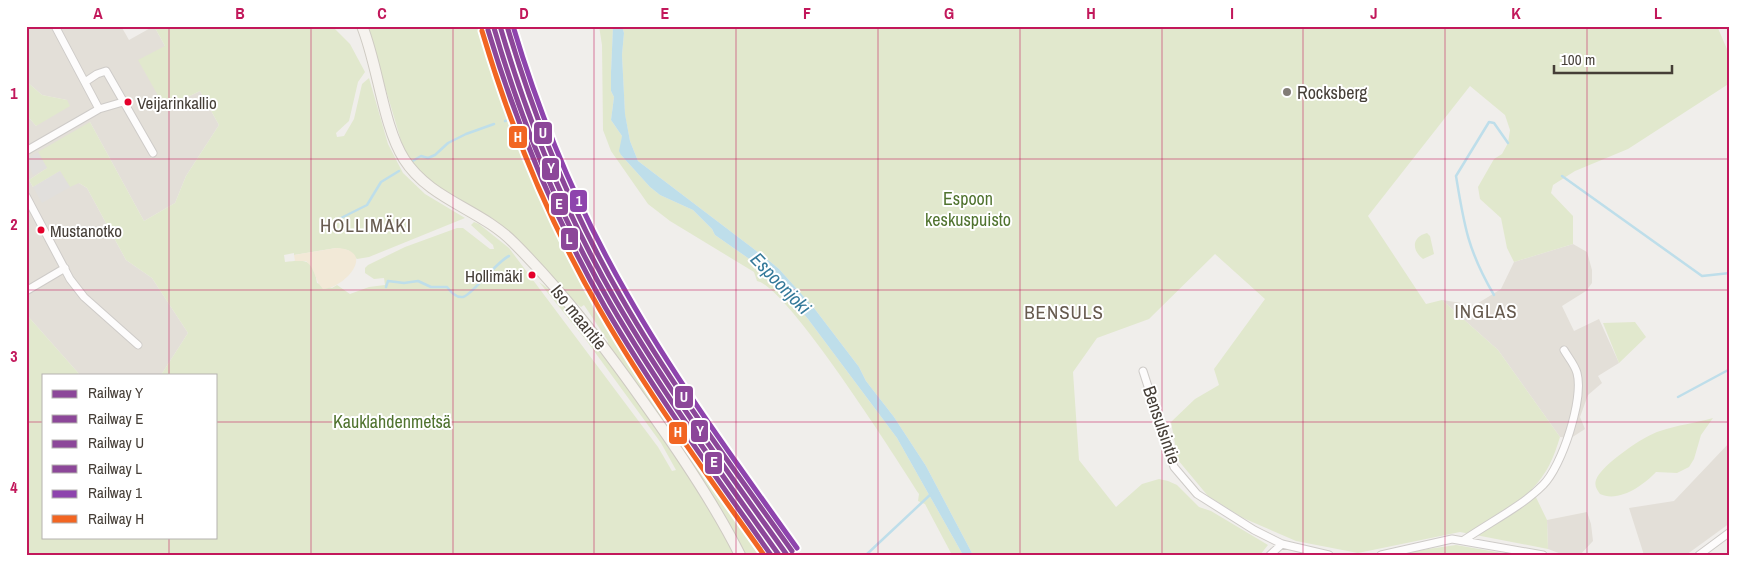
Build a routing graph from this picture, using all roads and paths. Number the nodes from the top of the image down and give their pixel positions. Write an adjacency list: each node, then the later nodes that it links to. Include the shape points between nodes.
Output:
1 (55, 26): 3 (street)
2 (362, 26): 17 (main road, Iso maantie, via 390,125 404,159 424,183 497,228 567,301 631,383 698,478)
3 (85, 82): 4 (street, via 106,71); 5 (street)
4 (124, 102): 5 (street); 7 (street)
5 (99, 109): 6 (street)
6 (26, 152)
7 (153, 153)
8 (26, 196): 9 (street)
9 (65, 268): 10 (street); 11 (street, via 84,297)
10 (26, 291)
11 (138, 345)
12 (1564, 350): 15 (street, via 1577,372 1579,389 1576,410 1554,470 1527,498)
13 (1143, 371): 16 (street, Bensulsintie, via 1174,467 1186,482 1211,505)
14 (1730, 532): 22 (street)
15 (1464, 540): 20 (street, via 1452,539); 21 (street)
16 (1282, 544): 18 (street); 19 (street, Bensulsintie)
17 (740, 555)
18 (1270, 555)
19 (1329, 555)
20 (1382, 555)
21 (1543, 555)
22 (1699, 555)

